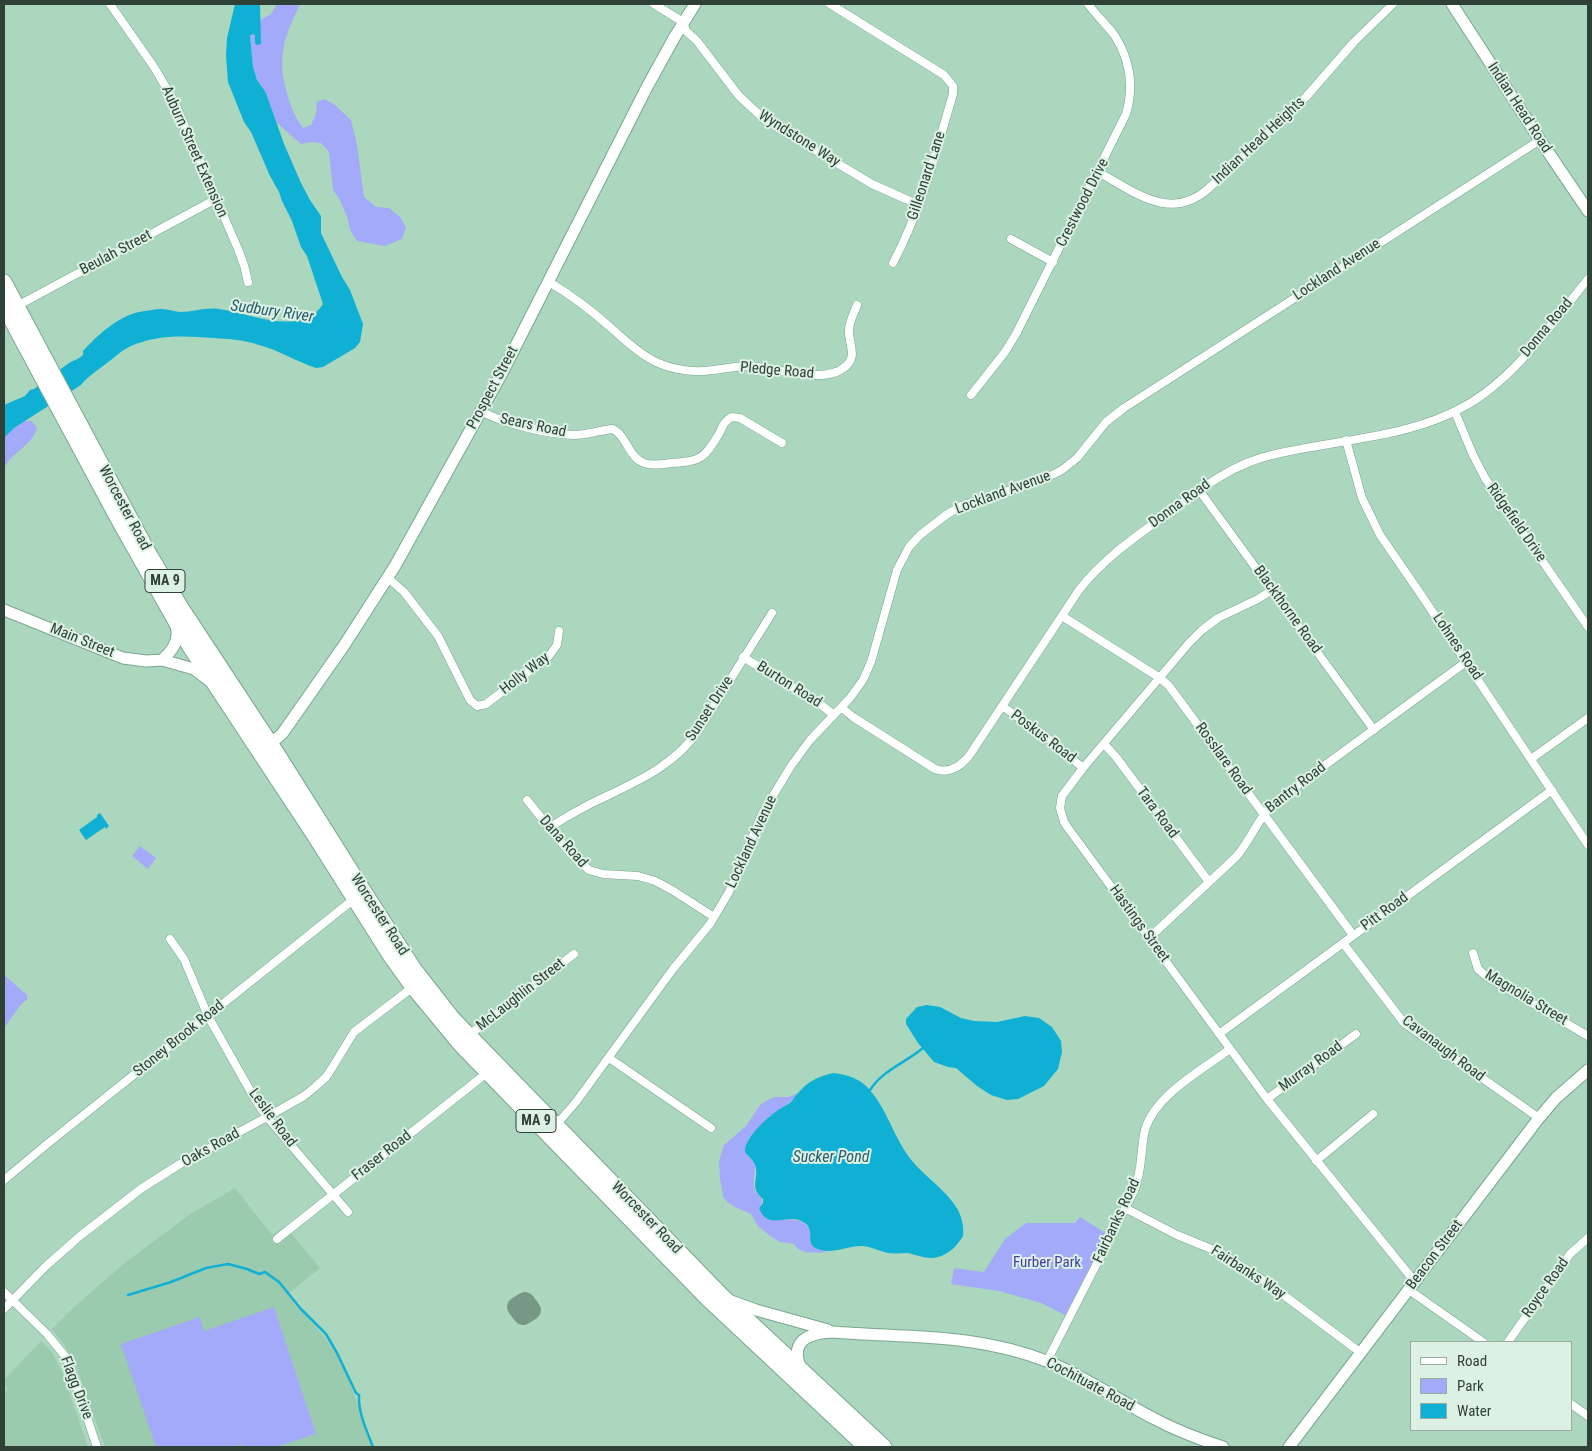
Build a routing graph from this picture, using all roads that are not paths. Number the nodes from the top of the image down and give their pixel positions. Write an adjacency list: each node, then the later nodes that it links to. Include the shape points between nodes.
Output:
1 (110, 4): 11 (street, Auburn Street Extension, via 170,93)
2 (654, 4): 8 (street)
3 (695, 4): 8 (street, Prospect Street)
4 (830, 4): 12 (street, Gilleonard Lane, via 944,75 953,86)
5 (1088, 4): 10 (street, Crestwood Drive, via 1120,45 1130,79 1126,114)
6 (1393, 4): 10 (street, Indian Head Heights, via 1354,42 1306,97 1194,200 1163,203)
7 (1452, 4): 9 (street, Indian Head Road)
8 (683, 22): 12 (street, Wyndstone Way, via 686,31 758,115 872,184); 20 (street, Prospect Street)
9 (1540, 140): 13 (street, Indian Head Road); 44 (street, Lockland Avenue, via 1124,408 1106,422 1066,467 1042,480 960,506 920,535 900,562 867,671)
10 (1098, 172): 15 (street, Crestwood Drive)
11 (216, 200): 19 (street, Auburn Street Extension, via 242,258); 22 (street, Beulah Street)
12 (919, 205): 16 (street, Gilleonard Lane)
13 (1588, 211)
14 (1011, 239): 15 (street)
15 (1053, 262): 23 (street, Crestwood Drive, via 1008,348)
16 (893, 263)
17 (1588, 279): 26 (street, Donna Road, via 1507,375)
18 (4, 282): 22 (highway, Worcester Road / MA 9)
19 (248, 282)
20 (549, 282): 21 (street, Pledge Road, via 573,296 648,358 674,368 694,371 749,366 802,374 836,372 846,366 852,356 848,335); 24 (street, Prospect Street)
21 (856, 305)
22 (10, 306): 25 (highway, Worcester Road / MA 9)
23 (971, 395)
24 (481, 411): 28 (street, Sears Road, via 560,434 612,430 619,434 637,458 652,464 687,463 698,459 709,450 725,422 732,417 740,418); 30 (street, Prospect Street)
25 (67, 412): 35 (highway, Worcester Road / MA 9); 49 (highway, Worcester Road / MA 9)
26 (1455, 412): 27 (street, Donna Road, via 1420,426); 36 (street, Ridgefield Drive, via 1486,478)
27 (1346, 440): 29 (street, Donna Road, via 1249,462); 40 (street, Lohnes Road, via 1358,488 1374,526)
28 (782, 443)
29 (1199, 490): 31 (street, Blackthorne Road); 34 (street, Donna Road, via 1109,558 1085,582)
30 (388, 578): 37 (street, Holly Way, via 404,592 438,636 470,700 477,706 486,704 549,656 557,645); 49 (street, Prospect Street, via 282,734)
31 (1272, 590): 41 (street, Hastings Street, via 1210,623); 47 (street, Blackthorne Road)
32 (4, 610): 39 (street, Main Street, via 123,658)
33 (772, 612): 38 (street, Sunset Drive)
34 (1062, 616): 41 (street, Rosslare Road); 43 (street, Donna Road)
35 (176, 623): 39 (street, via 178,632 174,647); 42 (highway, Worcester Road / MA 9)
36 (1588, 627)
37 (559, 630)
38 (743, 657): 45 (street, Burton Road); 55 (street, Sunset Drive, via 694,737 678,755 648,775 568,815)
39 (162, 660): 42 (street, Main Street, via 194,669)
40 (1466, 662): 47 (street, Bantry Road); 50 (street, Lohnes Road)
41 (1160, 678): 48 (street, Hastings Street); 54 (street, Rosslare Road, via 1174,691)
42 (213, 683): 49 (highway, Worcester Road / MA 9)
43 (1002, 706): 44 (street, Donna Road, via 964,762 947,771 928,765); 51 (street, Poskus Road)
44 (842, 708): 45 (street, Lockland Avenue)
45 (834, 715): 59 (street, Lockland Avenue, via 803,749 772,796)
46 (1588, 718): 50 (street)
47 (1374, 730): 54 (street, Bantry Road)
48 (1104, 744): 51 (street, Hastings Street); 57 (street, Tara Road)
49 (264, 748): 58 (highway, Worcester Road / MA 9); 70 (highway, Worcester Road / MA 9, via 407,958 440,1003)
50 (1531, 759): 52 (street, Lohnes Road)
51 (1083, 768): 61 (street, Hastings Street, via 1062,796 1061,815)
52 (1552, 790): 56 (street, Lohnes Road); 60 (street, Pitt Road)
53 (527, 800): 55 (street, Dana Road)
54 (1264, 813): 57 (street, Bantry Road, via 1241,852); 60 (street, Rosslare Road)
55 (550, 828): 59 (street, Dana Road, via 589,870 654,881)
56 (1588, 845)
57 (1209, 882): 61 (street, Bantry Road)
58 (354, 899): 66 (highway, Worcester Road / MA 9); 67 (street, Stoney Brook Road)
59 (714, 917): 73 (street, Lockland Avenue)
60 (1353, 935): 63 (street, Pitt Road)
61 (1148, 938): 68 (street, Hastings Street)
62 (170, 939): 67 (street, Leslie Road, via 184,959)
63 (1343, 942): 68 (street, Pitt Road); 79 (street, Cavanaugh Road, via 1404,1023)
64 (1473, 953): 71 (street, Magnolia Street, via 1478,969 1486,976)
65 (574, 954): 70 (street, McLaughlin Street)
66 (413, 987): 75 (highway, Worcester Road / MA 9); 78 (street, Oaks Road, via 354,1032 332,1068 315,1087)
67 (208, 1016): 78 (street, Leslie Road); 83 (street, Stoney Brook Road)
68 (1219, 1034): 72 (street, Hastings Street)
69 (1356, 1034): 76 (street, Murray Road)
70 (469, 1035): 80 (highway, Worcester Road / MA 9)
71 (1588, 1036)
72 (1230, 1049): 76 (street, Hastings Street); 85 (street, Fairbanks Road, via 1168,1095 1156,1108 1145,1130 1138,1182)
73 (609, 1058): 80 (street, Lockland Avenue); 81 (street)
74 (1588, 1070): 79 (street, Beacon Street)
75 (488, 1072): 84 (street, Fraser Road); 103 (highway, Worcester Road / MA 9, via 707,1298)
76 (1267, 1099): 82 (street, Hastings Street)
77 (1373, 1114): 82 (street)
78 (267, 1117): 84 (street, Leslie Road); 92 (street, Oaks Road, via 142,1188 80,1236)
79 (1539, 1118): 89 (street, Beacon Street)
80 (556, 1125): 91 (highway, Worcester Road / MA 9)
81 (711, 1128)
82 (1316, 1161): 89 (street, Hastings Street)
83 (4, 1180)
84 (333, 1194): 86 (street, Leslie Road); 88 (street, Fraser Road)
85 (1125, 1208): 97 (street, Fairbanks Way, via 1221,1253 1269,1284); 98 (street, Fairbanks Road)
86 (348, 1212)
87 (1588, 1238): 96 (street, Royce Road, via 1570,1254)
88 (277, 1240)
89 (1412, 1286): 95 (street, Hastings Street); 97 (street, Beacon Street)
90 (4, 1292): 92 (street, Flagg Drive)
91 (722, 1296): 94 (street, Cochituate Road, via 744,1307); 99 (highway, Worcester Road / MA 9)
92 (12, 1300): 93 (street, Oaks Road); 102 (street, Flagg Drive, via 51,1338 64,1356)
93 (4, 1309)
94 (832, 1332): 98 (street, Cochituate Road, via 959,1339 999,1346); 99 (street, Cochituate Road, via 813,1334 804,1339 797,1355)
95 (1482, 1341)
96 (1509, 1341)
97 (1361, 1353): 106 (street, Beacon Street)
98 (1047, 1361): 105 (street, Cochituate Road, via 1169,1426)
99 (801, 1370): 104 (highway, Worcester Road / MA 9)
100 (1572, 1405): 101 (street)
101 (1588, 1416)
102 (97, 1447)
103 (866, 1447)
104 (884, 1447)
105 (1223, 1447)
106 (1289, 1447)

